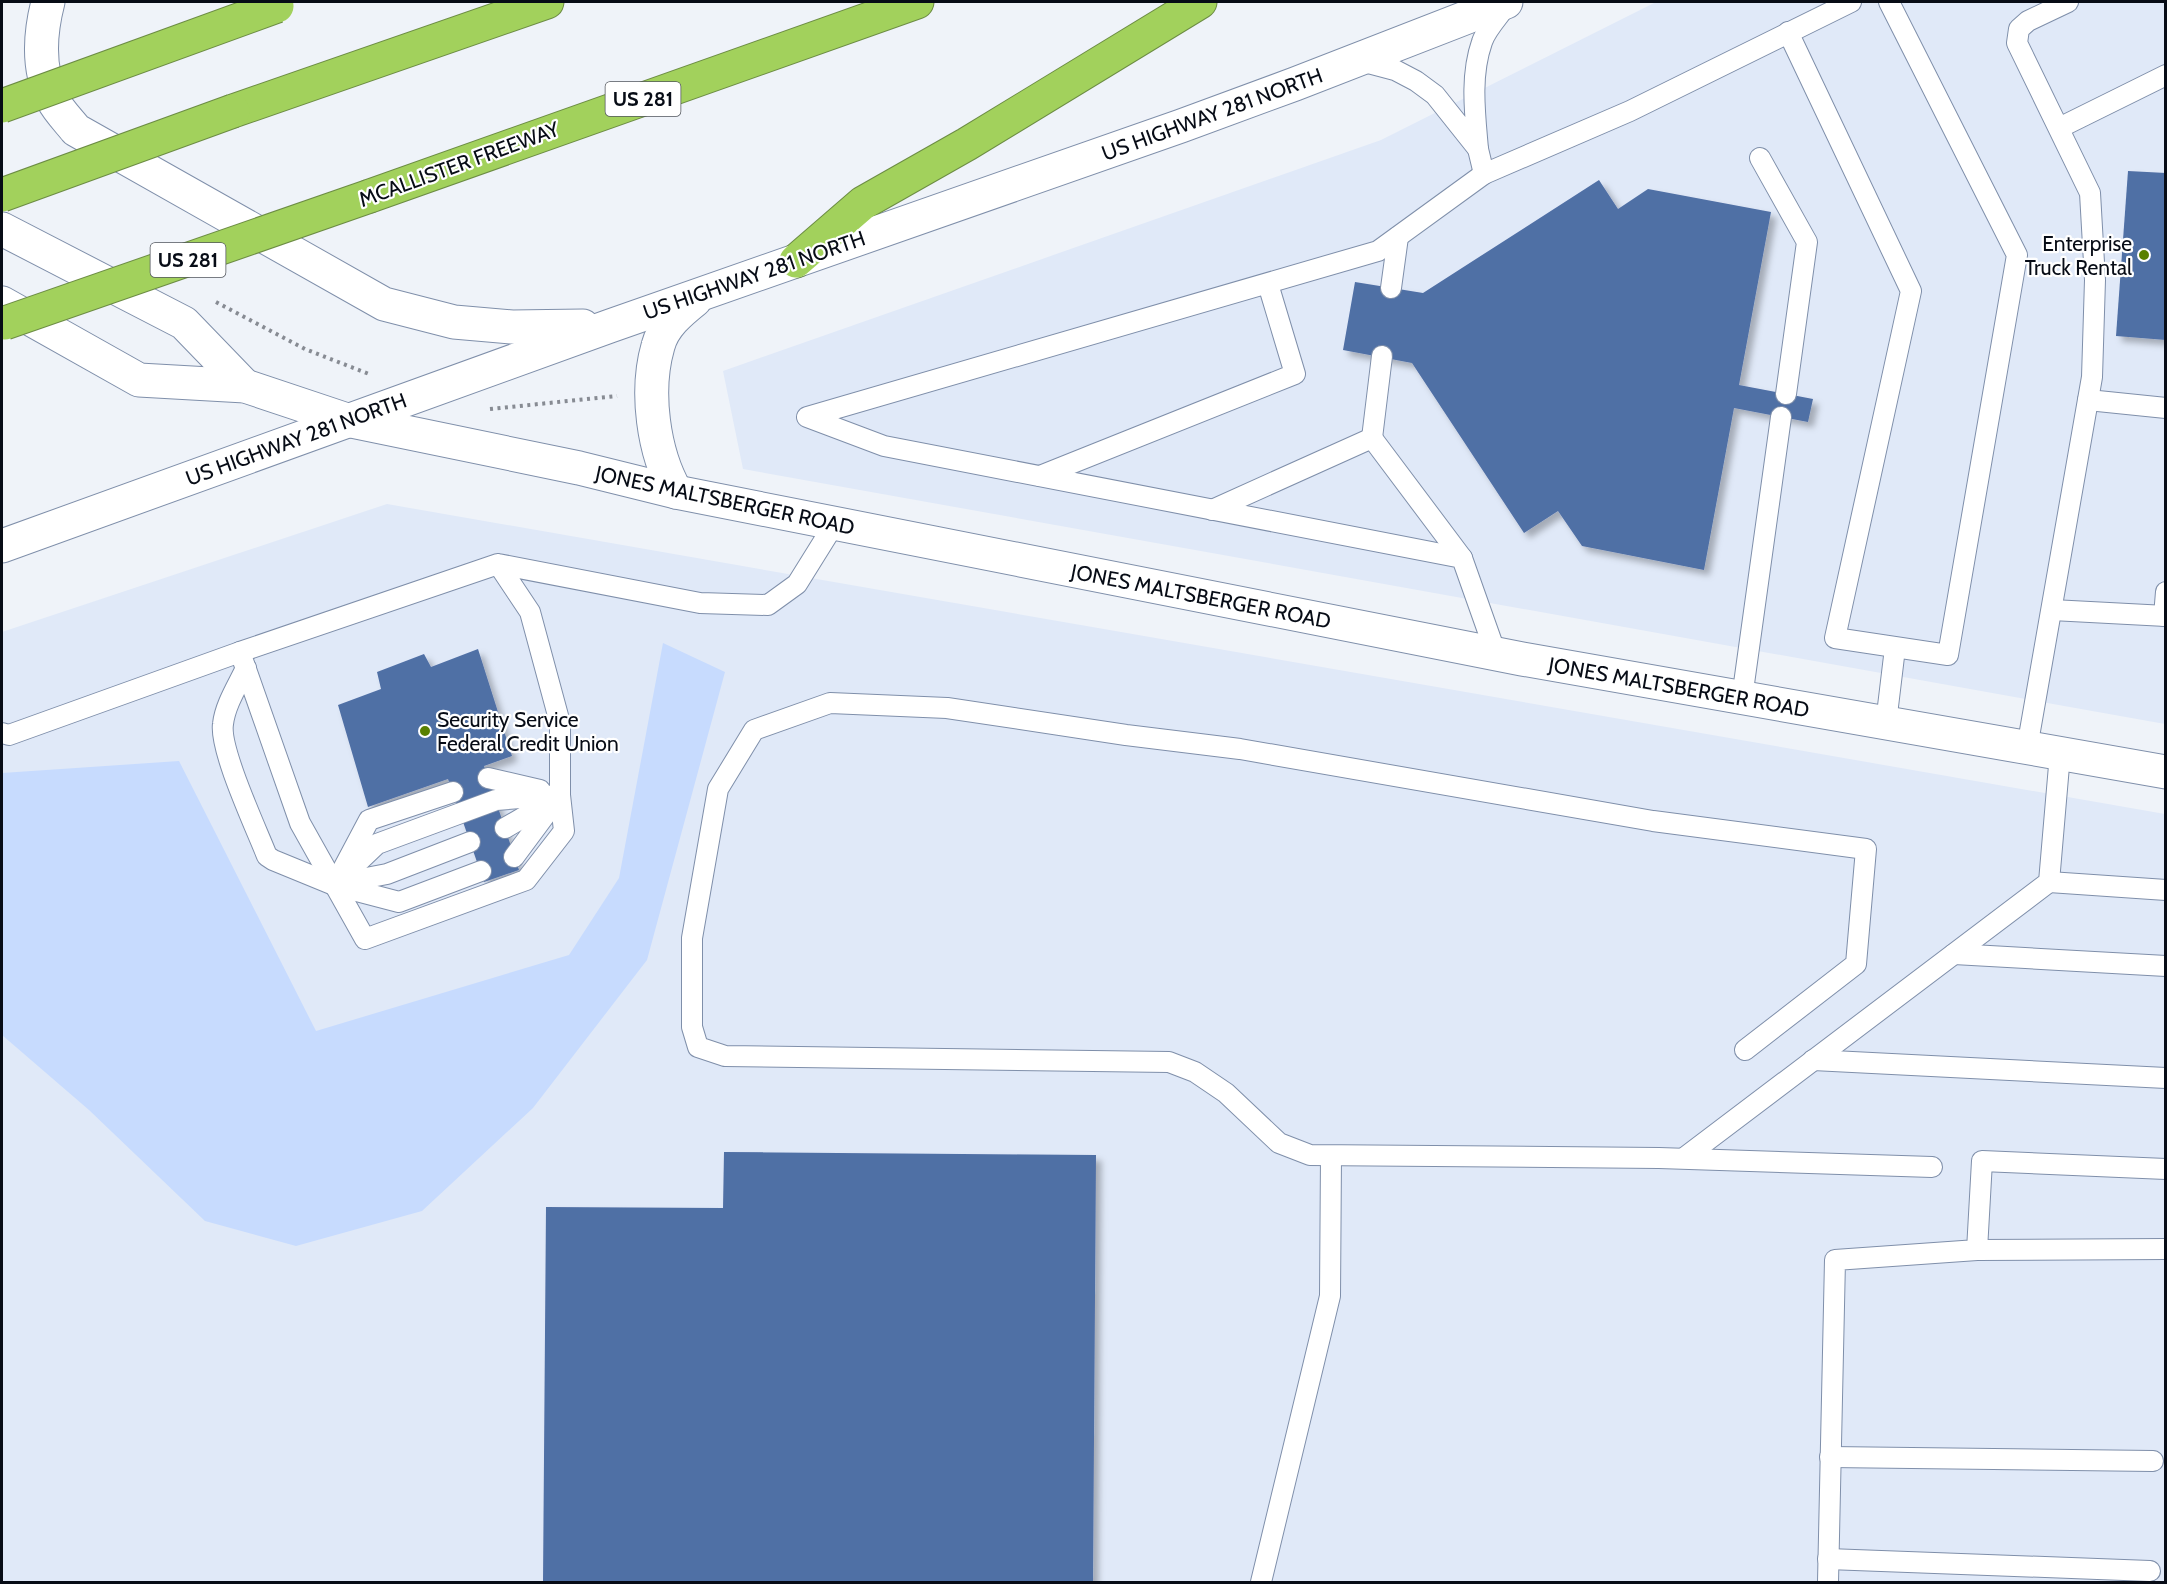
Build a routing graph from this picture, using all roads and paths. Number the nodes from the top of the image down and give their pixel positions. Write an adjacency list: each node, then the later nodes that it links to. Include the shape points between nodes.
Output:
1 (48, 2): 27 (main road, via 43,23 44,78 53,101 76,130 384,304 454,322 512,327)
2 (547, 2): 18 (highway, bridge)
3 (916, 2): 26 (highway, MCALLISTER FREEWAY / US 281, bridge, via 370,196)
4 (1200, 2): 21 (highway, via 863,203)
5 (1507, 2): 11 (main road, US HIGHWAY 281 NORTH); 15 (lane, via 1482,40 1478,60)
6 (1851, 2): 10 (lane)
7 (1889, 2): 49 (lane, via 2017,255 1948,655)
8 (2068, 2): 14 (lane, via 2028,21 2019,29 2017,43)
9 (284, 4): 13 (highway, bridge)
10 (1788, 32): 17 (lane, via 1630,111); 49 (lane, via 1911,291 1835,638)
11 (1358, 60): 15 (lane, via 1395,70 1435,95); 21 (main road, US HIGHWAY 281 NORTH)
12 (2166, 75): 14 (lane)
13 (2, 106)
14 (2059, 128): 33 (lane, via 2090,193 2095,280)
15 (1478, 149): 17 (lane)
16 (1760, 158): 31 (lane, via 1807,242)
17 (1484, 174): 20 (lane)
18 (2, 195)
19 (2, 229): 30 (main road, JONES MALTSBERGER ROAD, via 184,323)
20 (1398, 237): 22 (lane, via 1378,251); 23 (lane)
21 (796, 261): 24 (main road, US HIGHWAY 281 NORTH)
22 (1268, 284): 39 (lane, via 1295,374); 39 (lane, via 807,417 884,446)
23 (1391, 288)
24 (704, 293): 27 (main road, US HIGHWAY 281 NORTH); 40 (main road, via 676,315 658,346 655,363 654,425 665,474)
25 (210, 299): 29 (path, via 305,349)
26 (2, 320): 30 (main road, JONES MALTSBERGER ROAD, via 139,380)
27 (610, 326): 37 (main road, US HIGHWAY 281 NORTH)
28 (1382, 356): 38 (lane)
29 (371, 375)
30 (244, 386): 37 (main road, JONES MALTSBERGER ROAD)
31 (1786, 394)
32 (618, 396): 35 (path)
33 (2088, 400): 34 (lane); 47 (lane)
34 (2166, 408)
35 (481, 410)
36 (1781, 417): 52 (lane)
37 (347, 420): 40 (main road, JONES MALTSBERGER ROAD); 43 (main road, US HIGHWAY 281 NORTH)
38 (1372, 438): 41 (lane); 44 (lane)
39 (1040, 476): 41 (lane)
40 (676, 492): 42 (main road, JONES MALTSBERGER ROAD)
41 (1212, 510): 44 (lane)
42 (835, 524): 45 (lane, via 797,584 768,605 700,603); 50 (main road, JONES MALTSBERGER ROAD)
43 (2, 546)
44 (1462, 558): 50 (lane)
45 (498, 564): 51 (lane); 60 (lane, via 530,612 560,723)
46 (2166, 592): 48 (lane)
47 (2052, 610): 48 (lane); 55 (lane)
48 (2165, 616)
49 (1895, 648): 53 (lane)
50 (1496, 654): 52 (main road, JONES MALTSBERGER ROAD)
51 (243, 660): 54 (lane, via 9,735); 66 (lane, via 300,823); 66 (lane, via 223,720 231,767 267,856)
52 (1742, 698): 53 (main road, JONES MALTSBERGER ROAD)
53 (1886, 723): 55 (main road, JONES MALTSBERGER ROAD)
54 (2, 733)
55 (2027, 748): 56 (main road, JONES MALTSBERGER ROAD)
56 (2060, 754): 57 (main road, JONES MALTSBERGER ROAD); 65 (lane)
57 (2166, 772)
58 (488, 778): 60 (lane)
59 (453, 792): 66 (lane, via 369,820)
60 (560, 795): 61 (lane); 63 (lane); 66 (lane, via 496,800 377,844); 66 (lane, via 564,831 526,880 365,939)
61 (505, 828)
62 (470, 842): 66 (lane, via 387,874)
63 (514, 857)
64 (481, 871): 66 (lane, via 399,902)
65 (2049, 882): 67 (lane); 68 (lane)
66 (334, 885)
67 (2166, 890)
68 (1954, 954): 69 (lane); 71 (lane)
69 (2166, 966)
70 (1745, 1050): 73 (lane, via 1856,964 1866,849 1653,821 1240,749 947,708 830,703 754,730 717,789 692,938 692,1027 698,1047 725,1056 1169,1062 1195,1072 1226,1093 1279,1143 1310,1155)
71 (1813, 1060): 72 (lane); 74 (lane)
72 (2166, 1078)
73 (1331, 1156): 74 (lane); 83 (lane, via 1330,1296)
74 (1684, 1158): 75 (lane)
75 (1932, 1167)
76 (2166, 1169): 78 (lane, via 1982,1161)
77 (2166, 1249): 78 (lane)
78 (1977, 1250): 79 (lane, via 1834,1260)
79 (1830, 1457): 80 (lane); 81 (lane)
80 (2153, 1461)
81 (1828, 1559): 82 (lane); 84 (lane)
82 (2150, 1571)
83 (1261, 1582)
84 (1828, 1582)

